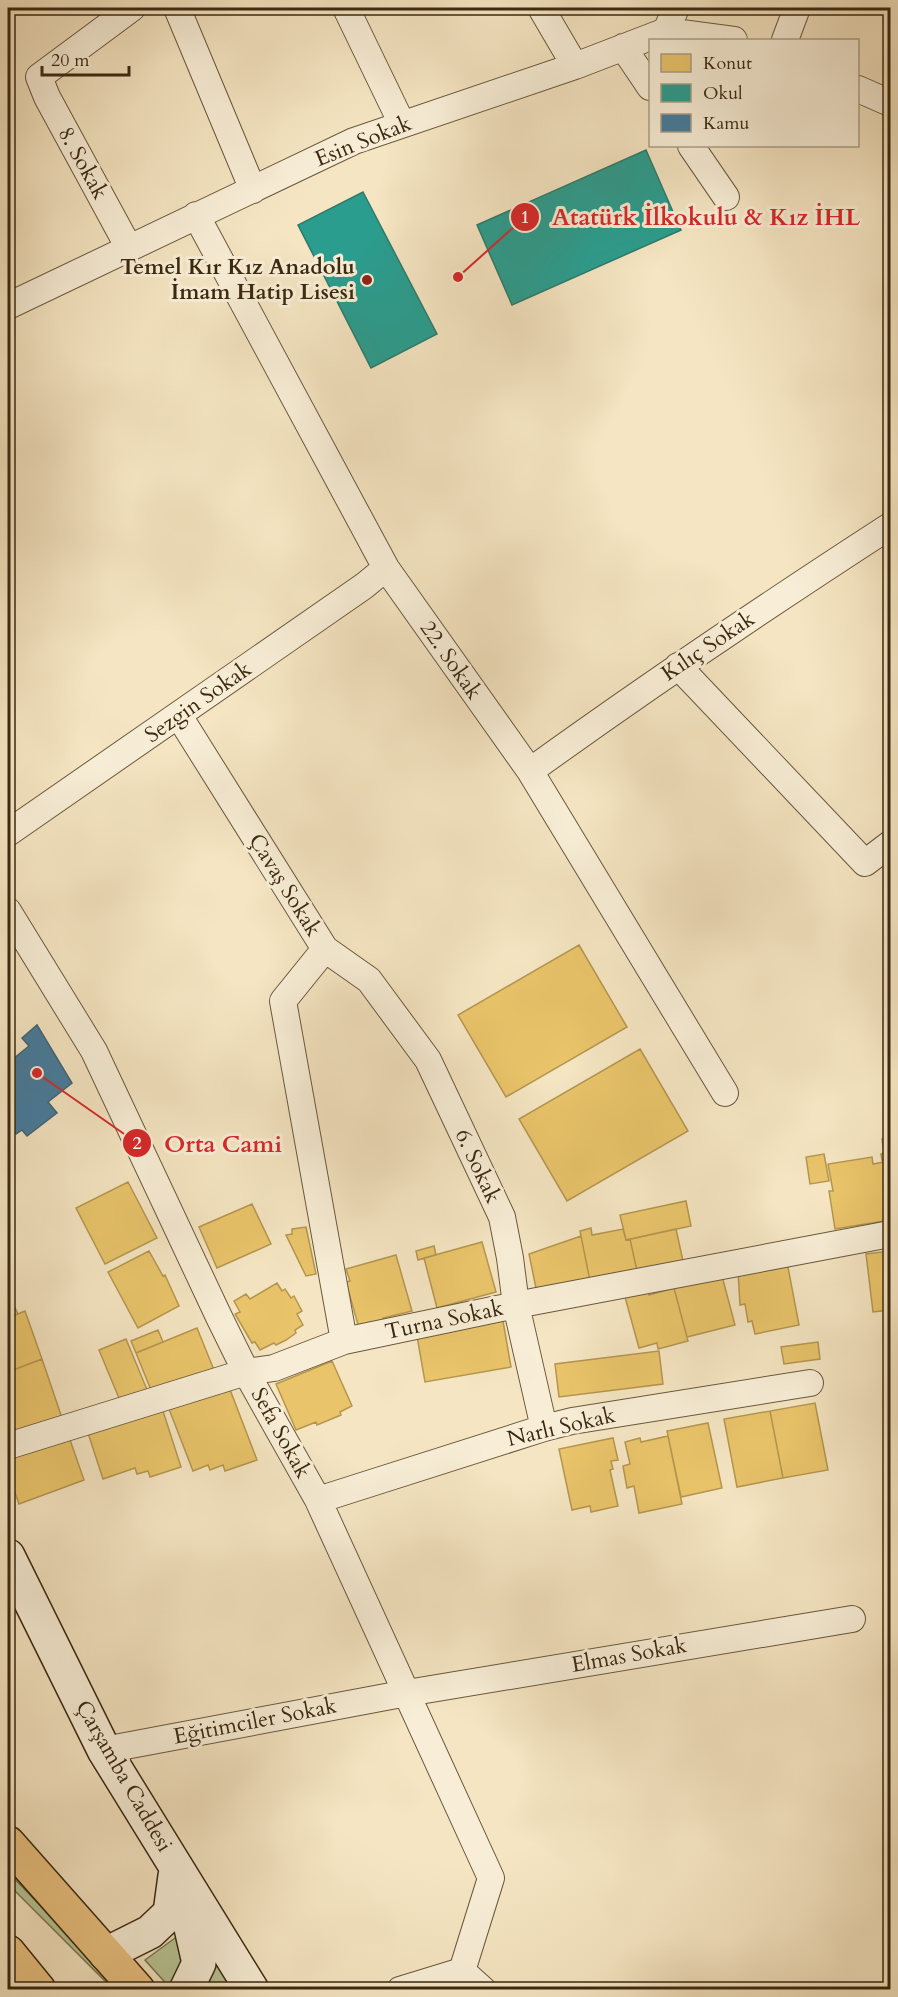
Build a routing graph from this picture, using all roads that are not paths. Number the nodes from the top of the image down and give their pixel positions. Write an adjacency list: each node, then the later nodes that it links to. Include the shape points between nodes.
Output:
1 (132, 8): 19 (street, 8. Sokak, via 39,77)
2 (177, 8): 16 (street)
3 (346, 8): 14 (street)
4 (542, 8): 10 (street)
5 (797, 8): 8 (street)
6 (671, 19): 7 (street, Esin Sokak); 9 (street, Esin Sokak)
7 (731, 39)
8 (785, 39)
9 (623, 47): 10 (street, Esin Sokak); 11 (street)
10 (575, 66): 14 (street, Esin Sokak)
11 (649, 84)
12 (859, 89): 13 (street)
13 (891, 104)
14 (402, 124): 16 (street, Esin Sokak, via 354,141)
15 (692, 147): 17 (street)
16 (253, 190): 18 (street, Esin Sokak)
17 (726, 197)
18 (196, 215): 19 (street, Esin Sokak); 22 (street, 22. Sokak)
19 (129, 248): 20 (street, Esin Sokak)
20 (8, 306)
21 (891, 526): 23 (street, Kılıç Sokak)
22 (387, 568): 24 (street, Sezgin Sokak); 25 (street, 22. Sokak)
23 (678, 666): 25 (street, Kılıç Sokak); 27 (street, via 865,863)
24 (179, 716): 26 (street, Sezgin Sokak); 29 (street, Çavaş Sokak)
25 (530, 771): 30 (street, 22. Sokak)
26 (8, 833)
27 (891, 844)
28 (8, 911): 34 (street, Sefa Sokak, via 94,1051)
29 (325, 949): 32 (street, 6. Sokak, via 369,980 428,1060 502,1216); 33 (street, Çavaş Sokak, via 283,1001)
30 (725, 1093)
31 (891, 1234): 32 (street, Turna Sokak)
32 (516, 1305): 33 (street, Turna Sokak); 36 (street, 6. Sokak)
33 (344, 1341): 34 (street, Turna Sokak, via 274,1368)
34 (246, 1372): 37 (street, Turna Sokak); 38 (street, Sefa Sokak)
35 (810, 1383): 36 (street, Narlı Sokak)
36 (544, 1428): 38 (street, Narlı Sokak)
37 (8, 1446)
38 (318, 1500): 41 (street, Sefa Sokak)
39 (8, 1556): 42 (main road, Çarşamba Caddesi)
40 (852, 1619): 41 (street, Elmas Sokak)
41 (407, 1693): 42 (street, Eğitimciler Sokak); 47 (street, Sefa Sokak, via 492,1878)
42 (104, 1750): 44 (main road, Çarşamba Caddesi)
43 (8, 1843): 46 (highway)
44 (177, 1865): 46 (main road, via 170,1913 150,1932); 48 (main road, Çarşamba Caddesi); 51 (main road, via 199,1963)
45 (8, 1952): 49 (highway)
46 (106, 1954): 50 (highway)
47 (462, 1971): 52 (street); 53 (street)
48 (250, 1987)
49 (39, 1989)
50 (138, 1989)
51 (186, 1989)
52 (400, 1989)
53 (483, 1989)

